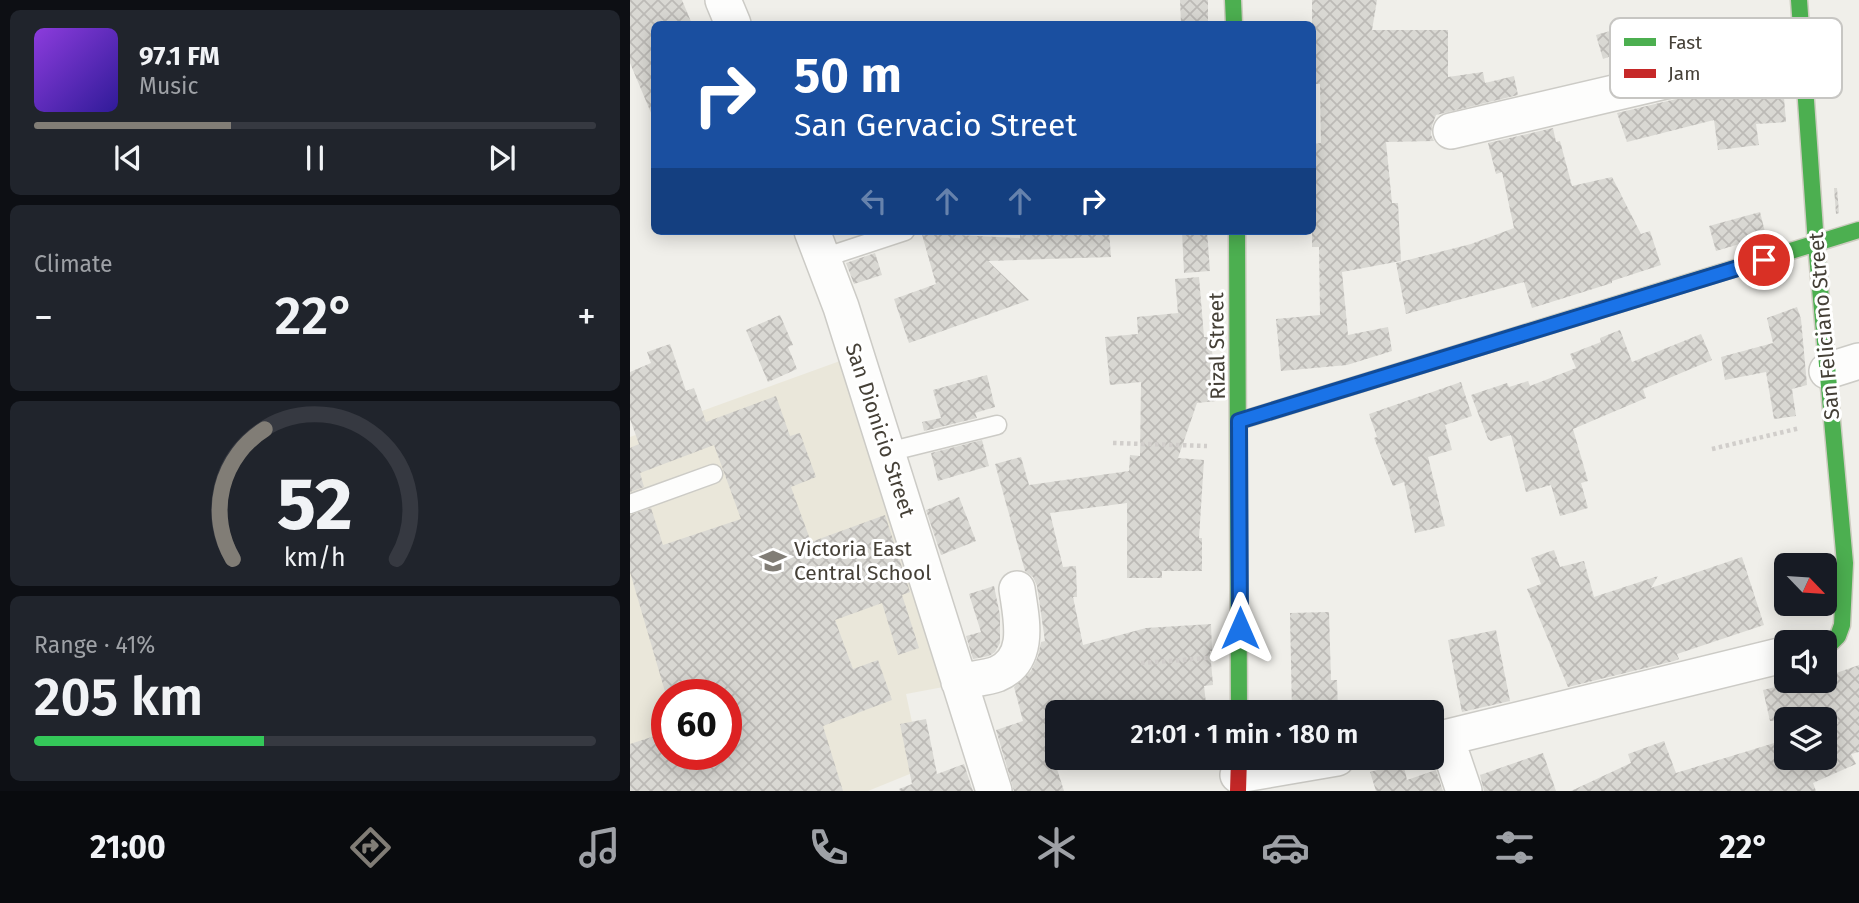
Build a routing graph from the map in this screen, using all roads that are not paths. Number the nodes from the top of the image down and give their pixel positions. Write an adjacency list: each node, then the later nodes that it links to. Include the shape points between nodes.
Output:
1 (723, 0): 5 (street)
2 (1233, 0): 6 (street)
3 (1799, 0): 4 (street, San Feliciano Street)
4 (1800, 18)
5 (732, 21)
6 (1234, 21)
7 (1610, 94): 9 (street)
8 (1806, 98): 14 (street, San Feliciano Street)
9 (1451, 131)
10 (1859, 230): 14 (street)
11 (878, 235): 13 (lane)
12 (1237, 235): 16 (street, Rizal Street)
13 (817, 244): 18 (street, San Dionicio Street)
14 (1816, 244): 15 (street, San Feliciano Street); 16 (street)
15 (1843, 366): 21 (street, San Feliciano Street, via 1832,421)
16 (1239, 421): 26 (street, Rizal Street)
17 (997, 425): 18 (lane)
18 (888, 452): 25 (street, San Dionicio Street)
19 (713, 474): 20 (lane)
20 (630, 504)
21 (1852, 561): 23 (street, San Feliciano Street)
22 (1017, 589): 25 (street, via 1023,632 1013,663 998,673)
23 (1837, 637)
24 (1774, 657): 27 (street)
25 (959, 682): 31 (street, San Dionicio Street)
26 (1240, 700)
27 (1444, 738)
28 (1444, 749): 32 (street)
29 (1267, 770): 30 (street)
30 (1238, 775)
31 (994, 791)
32 (1464, 791)

